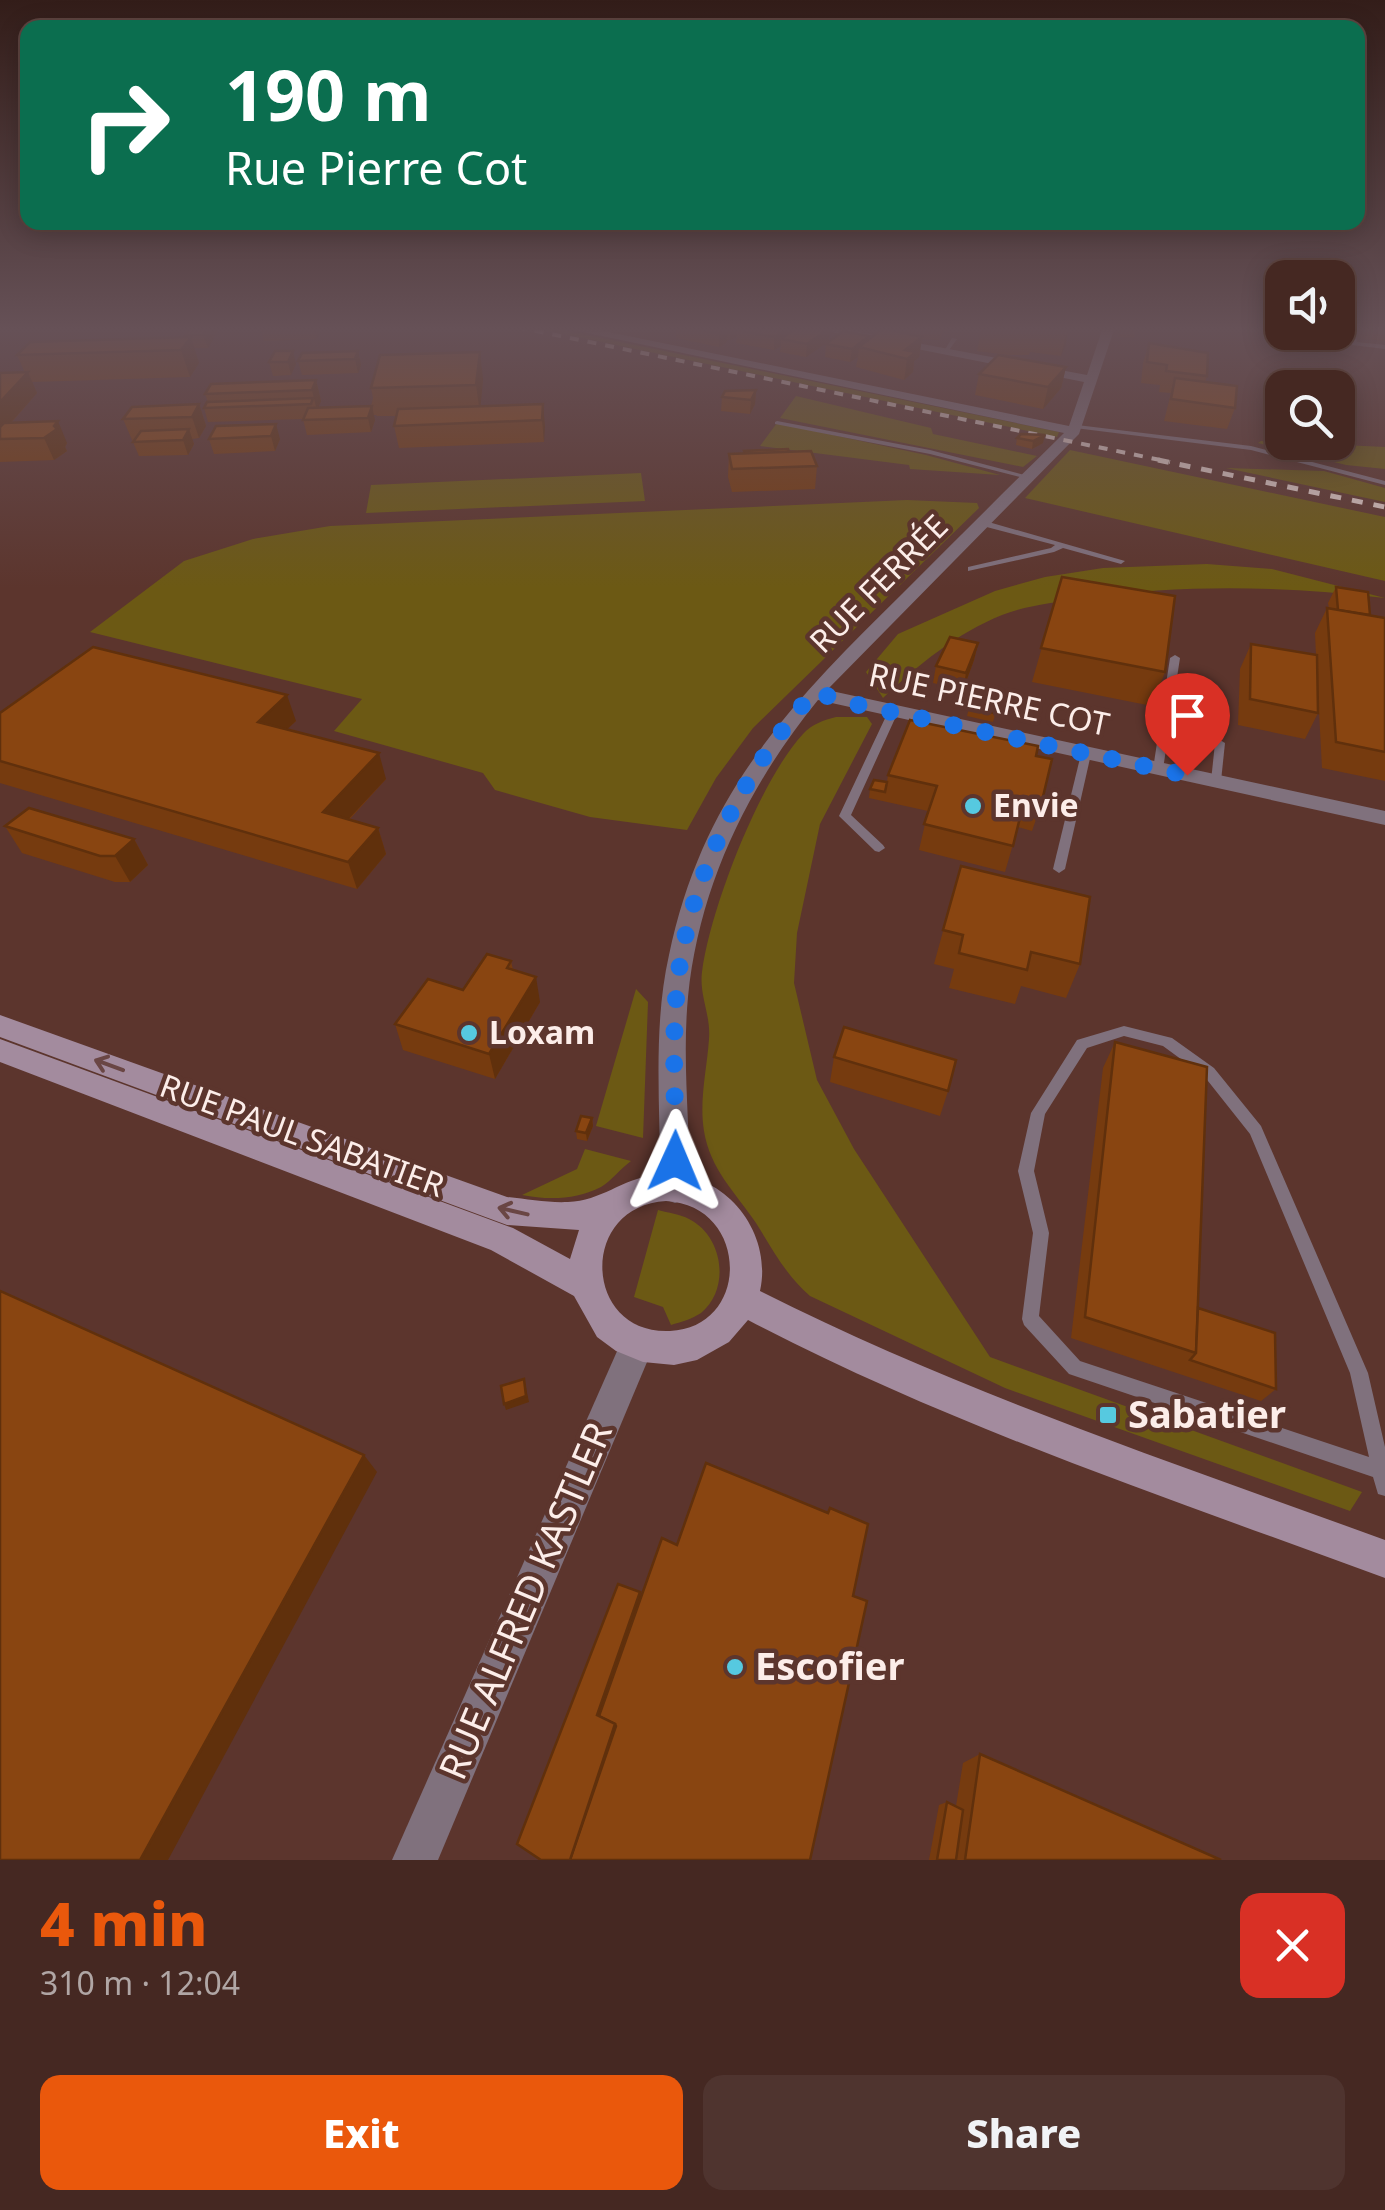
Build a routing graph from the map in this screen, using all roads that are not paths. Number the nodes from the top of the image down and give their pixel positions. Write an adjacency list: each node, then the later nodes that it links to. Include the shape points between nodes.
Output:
1 (999, 414): 4 (street)
2 (1081, 414): 4 (street, RUE FERRÉE)
3 (776, 423): 5 (lane)
4 (1075, 429): 5 (street, RUE FERRÉE); 6 (lane, via 1250,448)
5 (1028, 478): 7 (street, RUE FERRÉE)
6 (1385, 483)
7 (982, 523): 8 (lane); 12 (street, RUE FERRÉE)
8 (1061, 545): 9 (lane); 10 (lane)
9 (1121, 561)
10 (971, 569)
11 (1175, 658): 16 (lane)
12 (814, 692): 13 (street, RUE PIERRE COT); 23 (street, RUE FERRÉE, via 745,788 701,882 676,998)
13 (894, 712): 15 (street, RUE PIERRE COT); 19 (lane, via 845,816)
14 (1220, 743): 17 (lane)
15 (1086, 754): 16 (street, RUE PIERRE COT); 20 (lane)
16 (1158, 769): 17 (street, RUE PIERRE COT)
17 (1216, 782): 18 (street, RUE PIERRE COT)
18 (1385, 818)
19 (878, 848)
20 (1060, 870)
21 (0, 1026): 24 (main road, RUE PAUL SABATIER, one-way to 21, via 567,1217 507,1211)
22 (0, 1050): 25 (main road, RUE PAUL SABATIER, via 502,1239)
23 (675, 1189): 24 (main road, via 640,1194); 26 (main road, via 720,1207 737,1226 748,1249)
24 (610, 1211): 25 (main road, via 588,1244)
25 (584, 1284): 27 (main road, via 613,1330)
26 (742, 1299): 27 (main road, via 717,1330 699,1340 659,1347); 29 (main road, via 856,1358)
27 (638, 1343): 30 (street, RUE ALFRED KASTLER)
28 (1383, 1479): 28 (lane, via 1075,1368 1030,1319 1040,1233 1026,1171 1038,1112 1082,1044 1124,1031 1167,1042 1209,1072 1256,1130 1358,1373)
29 (1385, 1559)
30 (415, 1860)

